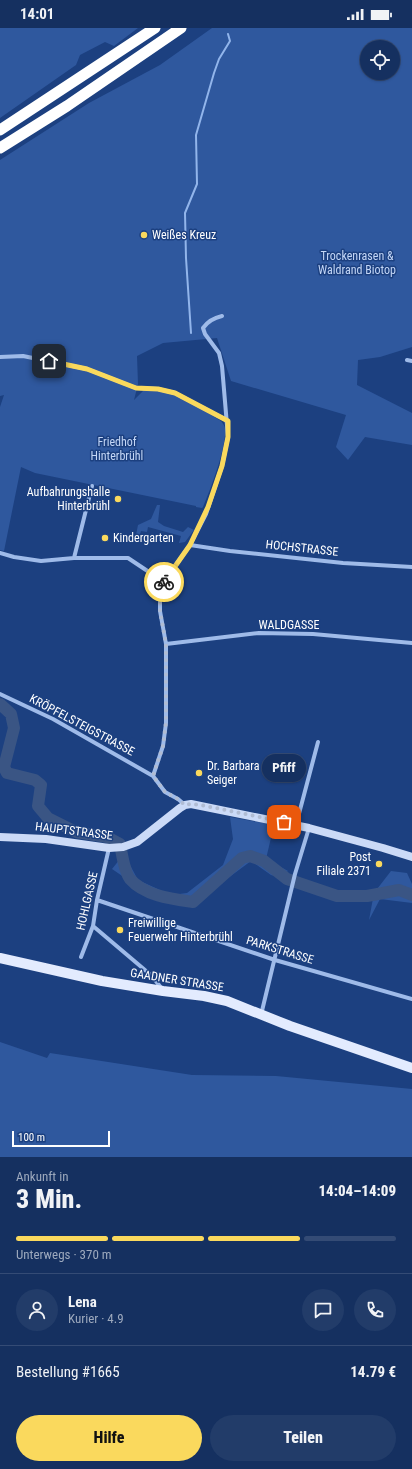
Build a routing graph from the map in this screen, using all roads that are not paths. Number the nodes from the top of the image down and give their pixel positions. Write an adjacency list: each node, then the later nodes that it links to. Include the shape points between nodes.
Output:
1 (155, 28): 3 (highway)
2 (181, 28): 4 (highway, via 67,106)
3 (0, 130)
4 (0, 148)
5 (222, 316): 9 (street, via 214,317 203,328 219,352)
6 (0, 356): 9 (street, via 23,356 87,369 136,388 175,393)
7 (407, 360): 8 (street)
8 (412, 361)
9 (228, 421): 11 (street, via 228,437 222,466 206,514)
10 (92, 486): 13 (street)
11 (190, 545): 14 (street, HOCHSTRASSE, via 343,563); 15 (street)
12 (0, 553): 13 (street, via 41,561)
13 (74, 558): 15 (street, via 128,558)
14 (412, 566)
15 (164, 582): 17 (street, via 160,611)
16 (412, 643): 17 (street, WALDGASSE, via 313,634 259,633)
17 (166, 644): 20 (street, via 166,722 163,746)
18 (0, 694): 20 (street, KRÖPFELSTEIGSTRASSE, via 54,719)
19 (318, 742): 22 (street)
20 (153, 776): 21 (street, via 165,792)
21 (185, 805): 22 (main road, via 201,805); 25 (main road, HAUPTSTRASSE, via 137,842)
22 (296, 825): 23 (main road)
23 (309, 828): 26 (main road); 31 (street, via 295,874)
24 (0, 837): 25 (main road, HAUPTSTRASSE, via 46,839)
25 (116, 848): 27 (street, HOHLGASSE)
26 (412, 857)
27 (97, 900): 28 (street, HOHLGASSE); 31 (street, PARKSTRASSE)
28 (93, 926): 29 (street, HOHLGASSE); 32 (street, via 152,976)
29 (81, 957)
30 (0, 958): 32 (main road, GAADNER STRASSE, via 102,981)
31 (275, 960): 33 (street, PARKSTRASSE); 34 (street)
32 (163, 991): 34 (main road, GAADNER STRASSE, via 227,1001)
33 (412, 999)
34 (261, 1015): 35 (main road, GAADNER STRASSE)
35 (412, 1068)

